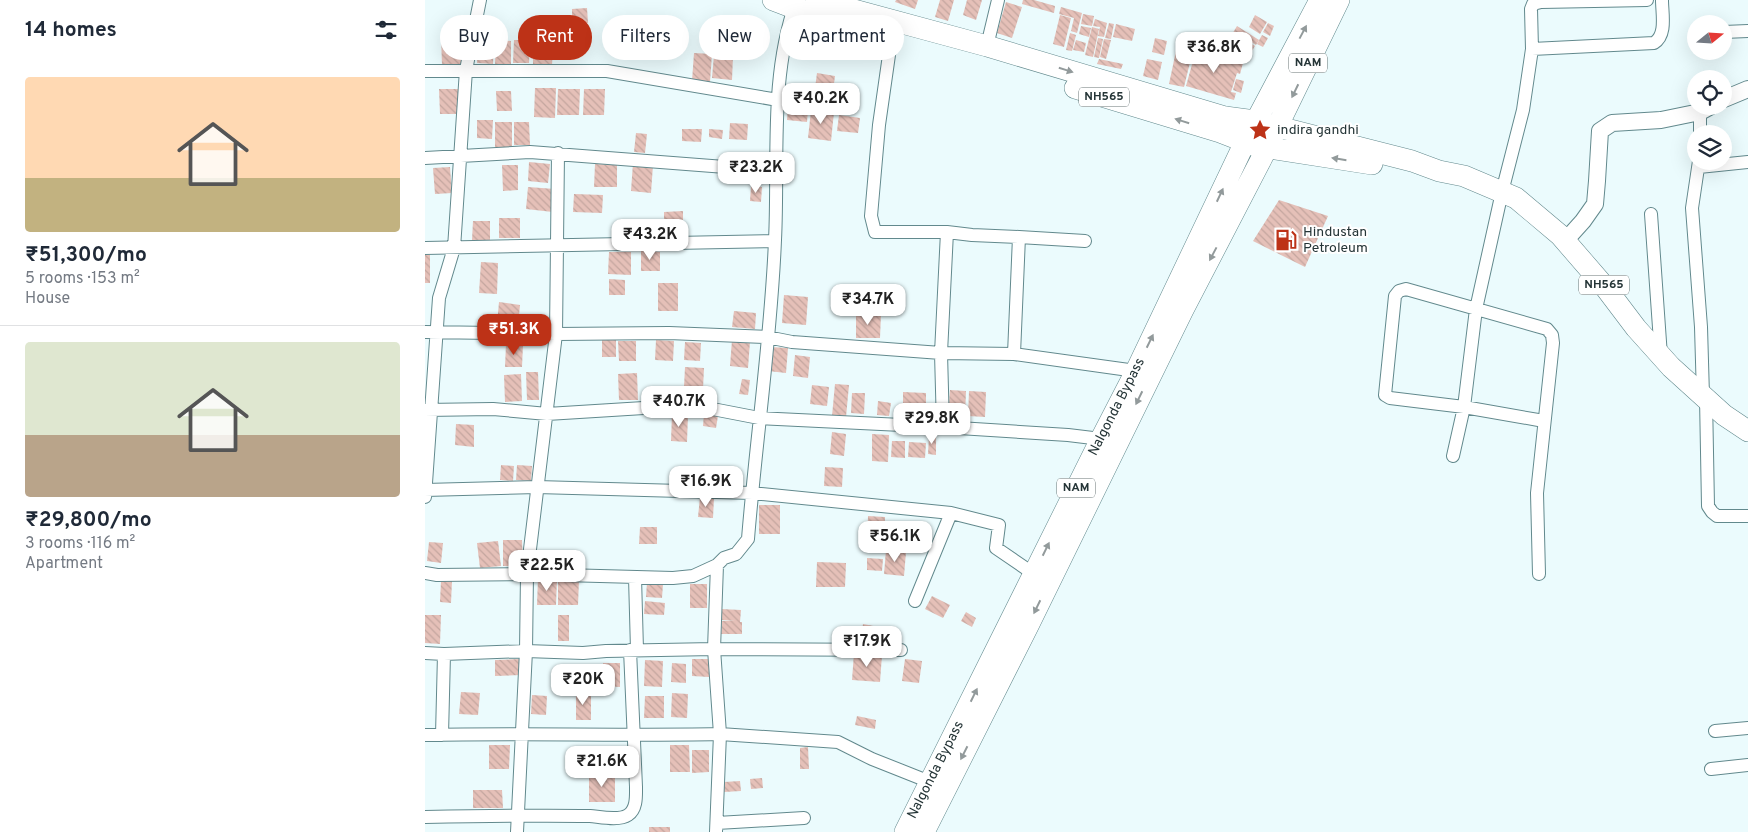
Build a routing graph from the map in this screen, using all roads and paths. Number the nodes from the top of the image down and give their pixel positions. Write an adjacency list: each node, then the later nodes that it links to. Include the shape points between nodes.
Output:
1 (480, 0): 17 (street)
2 (773, 0): 9 (highway, NH565)
3 (817, 0): 14 (highway, NH565)
4 (998, 0): 14 (street)
5 (1320, 0): 23 (highway, NAM, one-way to 5)
6 (1339, 0): 24 (highway, NAM, one-way to 24)
7 (1647, 0): 15 (street, via 1533,4)
8 (1662, 0): 15 (street, via 1662,35 1654,43)
9 (795, 4): 10 (highway, NH565); 21 (street)
10 (831, 15)
11 (1733, 32): 12 (street)
12 (1748, 32)
13 (904, 37): 25 (highway, NH565, one-way to 13)
14 (987, 46): 23 (highway, NH565, one-way to 23, via 1225,117)
15 (1532, 50): 35 (street, via 1523,110)
16 (888, 60): 37 (street, via 879,125 872,225 875,232)
17 (466, 70): 18 (street); 21 (street, via 607,71); 28 (street)
18 (425, 71)
19 (1748, 88): 20 (street)
20 (1732, 95)
21 (777, 100): 33 (street)
22 (1687, 114): 41 (street, via 1661,120 1612,123 1600,131 1595,204)
23 (1255, 121): 24 (highway, NH565); 25 (highway, NAM)
24 (1277, 127): 26 (highway, NAM); 34 (highway, NH565, via 1412,161)
25 (1245, 142): 26 (highway, NH565); 52 (highway, Nalgonda Bypass / NAM, one-way to 25)
26 (1267, 148): 34 (highway, NH565, one-way to 26, via 1410,170); 97 (highway, Nalgonda Bypass / NAM, one-way to 97)
27 (557, 153): 28 (street); 33 (street); 42 (street)
28 (461, 157): 29 (street); 44 (street)
29 (425, 158)
30 (1748, 162): 31 (street)
31 (1732, 163)
32 (1698, 170): 53 (street, via 1692,208)
33 (777, 171): 39 (street)
34 (1439, 171): 35 (highway, NH565, via 1464,176)
35 (1502, 192): 41 (highway, NH565, via 1516,198); 45 (street)
36 (1651, 214): 51 (street)
37 (947, 232): 38 (street); 49 (street)
38 (1019, 237): 40 (street); 50 (street)
39 (775, 241): 42 (street); 48 (street)
40 (1085, 241)
41 (1565, 241): 51 (highway, NH565)
42 (556, 245): 44 (street); 47 (street)
43 (425, 248): 44 (street)
44 (454, 248): 46 (street)
45 (1476, 310): 54 (street); 54 (street, via 1406,289 1395,296 1385,395); 58 (street, via 1547,329 1552,336)
46 (431, 332): 47 (street); 55 (street)
47 (556, 334): 48 (street, via 669,333); 56 (street)
48 (767, 337): 49 (street, via 792,342); 57 (street)
49 (941, 353): 50 (street); 59 (street)
50 (1014, 354): 52 (street)
51 (1661, 357): 53 (highway, NH565)
52 (1136, 371): 61 (highway, Nalgonda Bypass / NAM)
53 (1704, 397): 60 (highway, NH565); 67 (street, via 1708,506 1717,516)
54 (1463, 407): 58 (street); 62 (street)
55 (428, 410): 56 (street, via 493,409); 64 (street)
56 (547, 414): 57 (street, via 693,405); 63 (street)
57 (759, 418): 59 (street); 65 (street)
58 (1544, 421): 72 (street, via 1536,507)
59 (943, 427): 61 (street)
60 (1748, 431)
61 (1101, 438): 71 (highway, Nalgonda Bypass / NAM, one-way to 61)
62 (1453, 456)
63 (537, 487): 64 (street); 65 (street); 70 (street)
64 (425, 492)
65 (752, 493): 66 (street); 68 (street, via 748,539 736,554 724,558)
66 (951, 513): 71 (street, via 999,526 996,548); 74 (street)
67 (1748, 516)
68 (717, 565): 73 (street, via 693,576); 75 (street)
69 (425, 573): 70 (street)
70 (527, 574): 73 (street); 78 (street)
71 (1034, 574): 90 (highway, Nalgonda Bypass / NAM, one-way to 71)
72 (1539, 574)
73 (635, 578): 76 (street)
74 (915, 601)
75 (714, 649): 76 (street); 77 (street); 85 (street)
76 (633, 650): 78 (street); 87 (street)
77 (901, 650)
78 (526, 651): 80 (street); 84 (street)
79 (425, 653): 80 (street)
80 (444, 654): 83 (street)
81 (1748, 728): 82 (street)
82 (1715, 732)
83 (443, 734): 84 (street); 86 (street)
84 (522, 734): 87 (street); 91 (street)
85 (720, 734): 87 (street); 90 (street, via 838,742); 94 (street)
86 (425, 735)
87 (634, 736): 91 (street, via 635,803 629,815)
88 (1748, 765): 89 (street)
89 (1711, 769)
90 (930, 782): 96 (highway, Nalgonda Bypass / NAM)
91 (517, 816): 92 (street); 95 (street)
92 (425, 817)
93 (805, 818): 94 (street)
94 (717, 828)
95 (517, 832)
96 (905, 832)
97 (924, 832)

